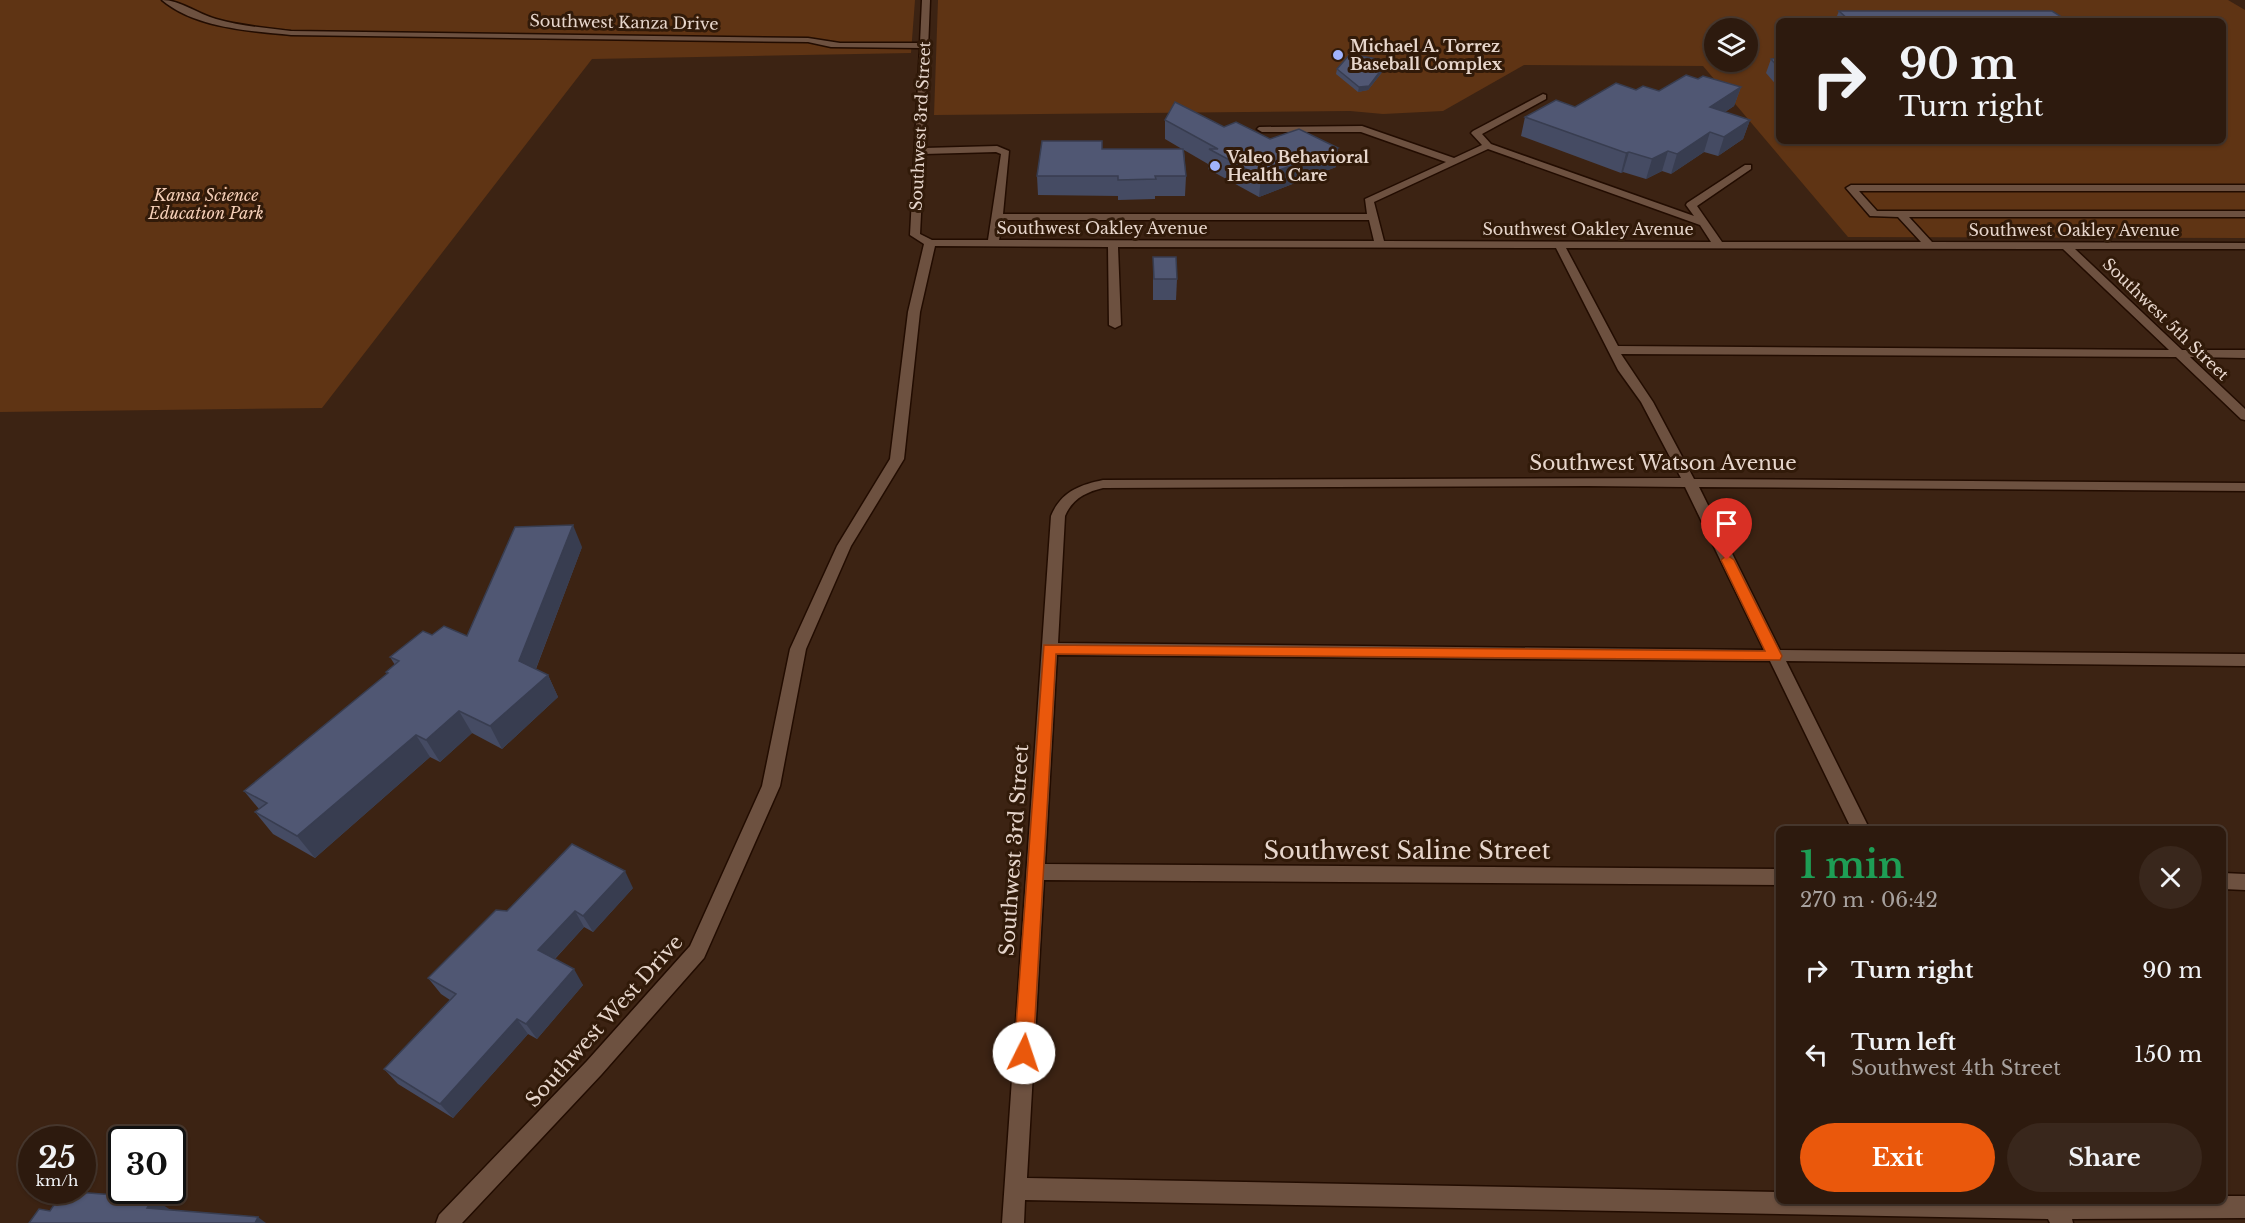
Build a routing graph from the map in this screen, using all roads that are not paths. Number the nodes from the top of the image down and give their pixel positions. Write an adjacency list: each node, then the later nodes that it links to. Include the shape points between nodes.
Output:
1 (166, 0): 3 (street, Southwest Kanza Drive, via 180,9 252,30 423,39)
2 (926, 0): 3 (street, Southwest 3rd Street)
3 (924, 46): 7 (street, Southwest 3rd Street)
4 (1543, 97): 6 (street, via 1476,133)
5 (1262, 129): 8 (street, via 1362,129)
6 (1488, 146): 8 (street); 15 (street)
7 (919, 151): 13 (street, via 997,149 1006,153); 16 (street, Southwest 3rd Street, via 915,235)
8 (1454, 161): 14 (street, via 1369,201)
9 (1748, 167): 15 (street, via 1691,205)
10 (2245, 188): 11 (street, via 1851,188 1874,214)
11 (1901, 214): 12 (street); 22 (street)
12 (2245, 214)
13 (998, 217): 14 (street); 17 (street)
14 (1373, 217): 19 (street)
15 (1703, 222): 21 (street)
16 (930, 243): 17 (street, Southwest Oakley Avenue); 44 (street, Southwest West Drive, via 914,312 897,459 844,546 798,649 771,786 697,952)
17 (993, 243): 18 (street, Southwest Oakley Avenue)
18 (1113, 243): 19 (street, Southwest Oakley Avenue); 25 (street)
19 (1380, 243): 20 (street, Southwest Oakley Avenue)
20 (1559, 244): 21 (street, Southwest Oakley Avenue); 26 (street)
21 (1718, 244): 22 (street, Southwest Oakley Avenue)
22 (1929, 245): 23 (street, Southwest Oakley Avenue)
23 (2065, 245): 24 (street, Southwest Oakley Avenue); 27 (street, Southwest 5th Street)
24 (2245, 246)
25 (1115, 325)
26 (1614, 350): 27 (street); 30 (street, via 1647,402)
27 (2177, 353): 28 (street); 29 (street, Southwest 5th Street)
28 (2245, 354)
29 (2245, 416)
30 (1689, 482): 31 (street, Southwest Watson Avenue); 32 (street, Southwest Watson Avenue, via 1103,484); 34 (street)
31 (2245, 487)
32 (1082, 489): 33 (street, Southwest 3rd Street, via 1065,501 1058,516)
33 (1049, 649): 34 (street); 37 (street, Southwest 3rd Street)
34 (1775, 656): 35 (street); 36 (street)
35 (2245, 660)
36 (1859, 826)
37 (1035, 872): 38 (street, Southwest Saline Street); 41 (street, Southwest 3rd Street)
38 (1776, 877)
39 (2226, 881): 40 (street)
40 (2245, 882)
41 (1015, 1189): 43 (street); 45 (street, Southwest 3rd Street)
42 (2245, 1207): 43 (street)
43 (2056, 1211)
44 (447, 1223)
45 (1013, 1223)

